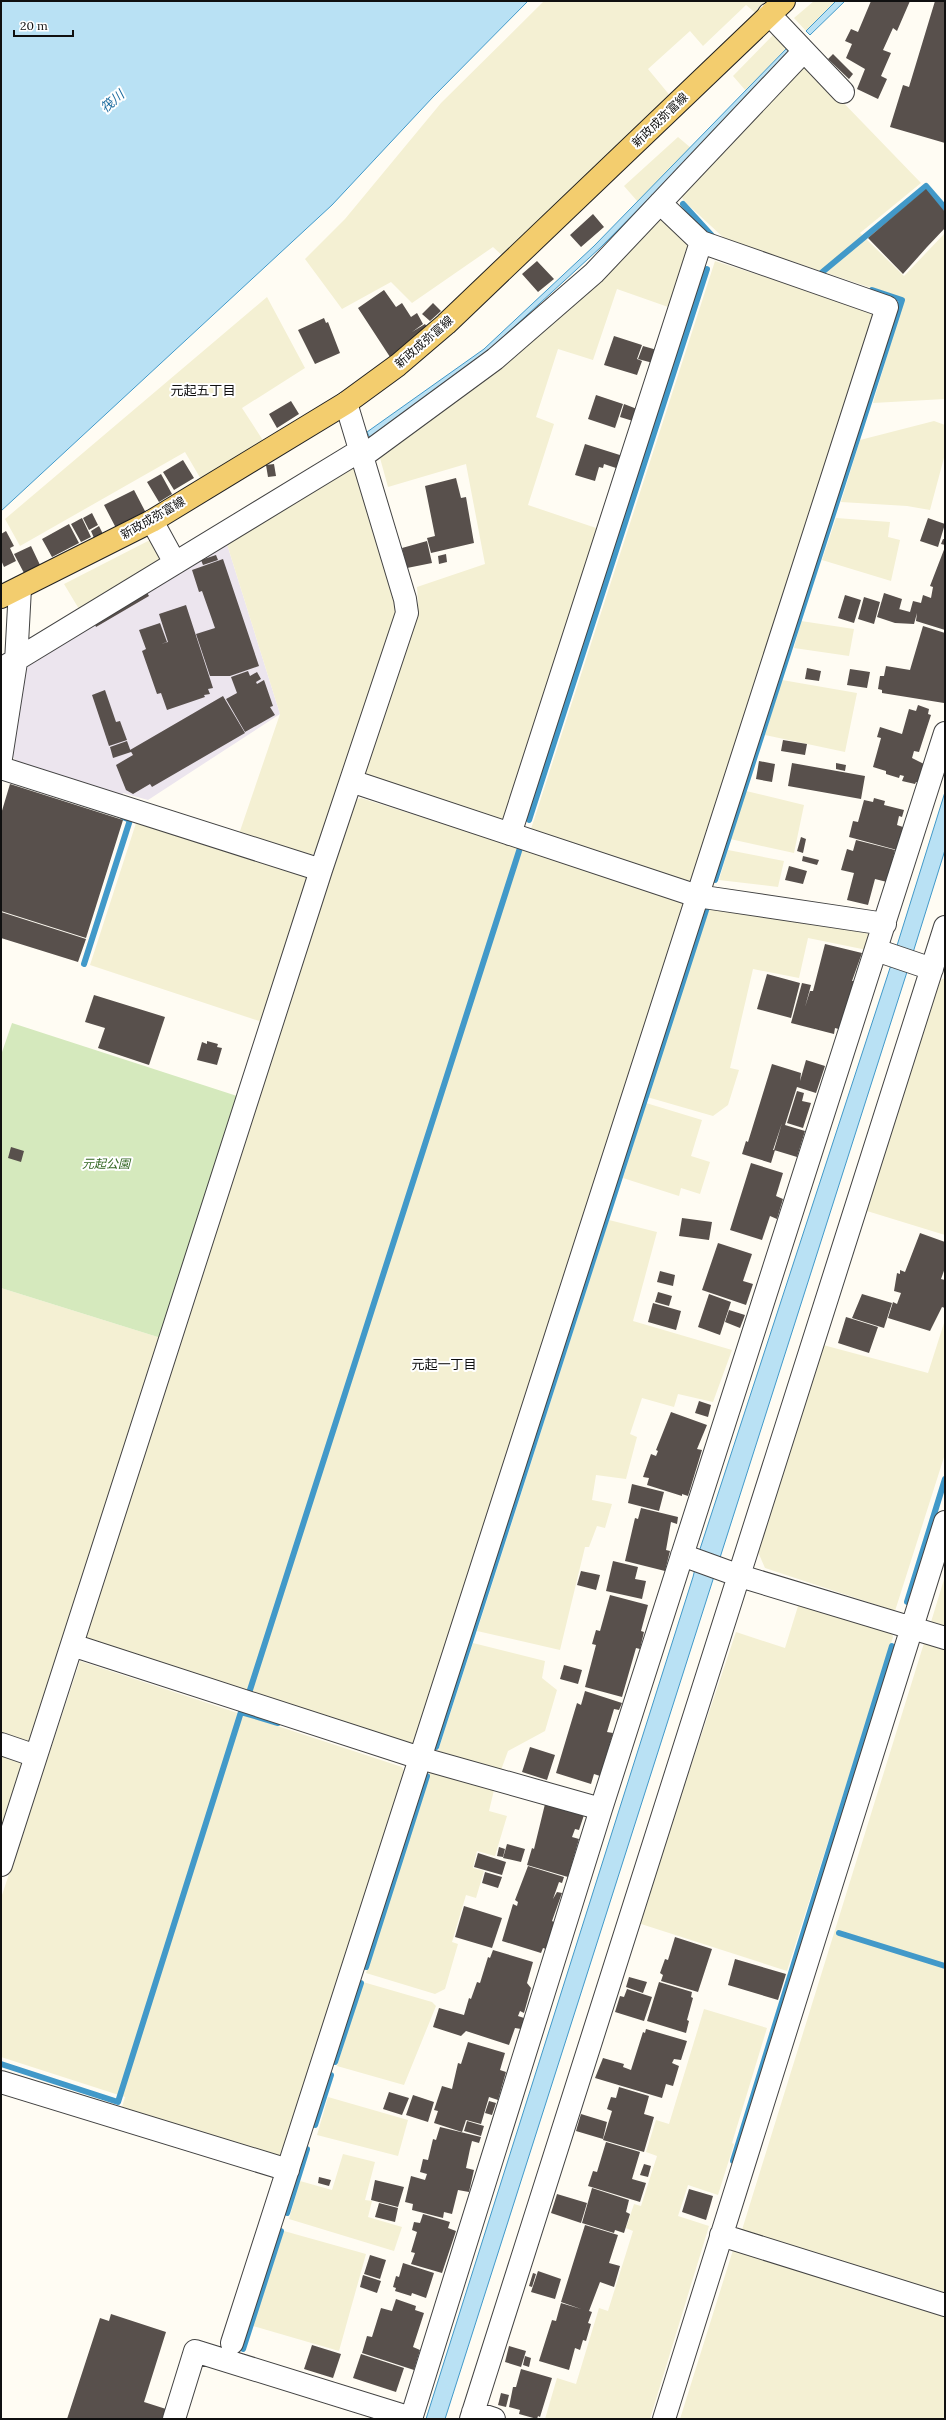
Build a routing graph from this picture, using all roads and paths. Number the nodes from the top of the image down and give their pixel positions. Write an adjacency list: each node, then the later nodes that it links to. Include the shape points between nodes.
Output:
1 (776, 8): 2 (street); 6 (main road, 新政成弥富線, via 446,324 398,365)
2 (804, 51): 3 (street); 4 (street)
3 (843, 92)
4 (660, 203): 5 (street); 7 (street, via 594,273 495,359)
5 (701, 242): 17 (street); 19 (street, via 887,307)
6 (346, 404): 7 (street); 8 (main road, 新政成弥富線)
7 (362, 453): 9 (street); 16 (street, via 407,613)
8 (152, 521): 9 (street); 10 (main road, 新政成弥富線)
9 (175, 562): 12 (street)
10 (20, 588): 11 (main road, 新政成弥富線); 12 (street)
11 (1, 597)
12 (8, 666): 14 (street)
13 (945, 733): 20 (street)
14 (1, 758)
15 (1, 768): 18 (street)
16 (351, 781): 17 (street); 18 (street)
17 (510, 834): 19 (street)
18 (321, 870): 29 (street)
19 (697, 896): 20 (street); 32 (street)
20 (885, 924): 22 (street)
21 (945, 927): 23 (street)
22 (881, 951): 23 (street); 25 (street)
23 (933, 967): 26 (street)
24 (945, 1522): 27 (street)
25 (687, 1557): 26 (street); 33 (street)
26 (734, 1574): 27 (street); 40 (street)
27 (911, 1628): 28 (street); 37 (street)
28 (945, 1638)
29 (72, 1645): 31 (street); 32 (street)
30 (1, 1744): 31 (street)
31 (36, 1756): 34 (street)
32 (420, 1758): 33 (street); 36 (street)
33 (601, 1809): 41 (street)
34 (1, 1866)
35 (1, 2082): 36 (street)
36 (288, 2170): 39 (street)
37 (721, 2235): 38 (street); 44 (street)
38 (945, 2305)
39 (232, 2343)
40 (472, 2416): 43 (street)
41 (411, 2418): 42 (street, via 195,2351)
42 (174, 2419)
43 (494, 2419)
44 (664, 2419)

